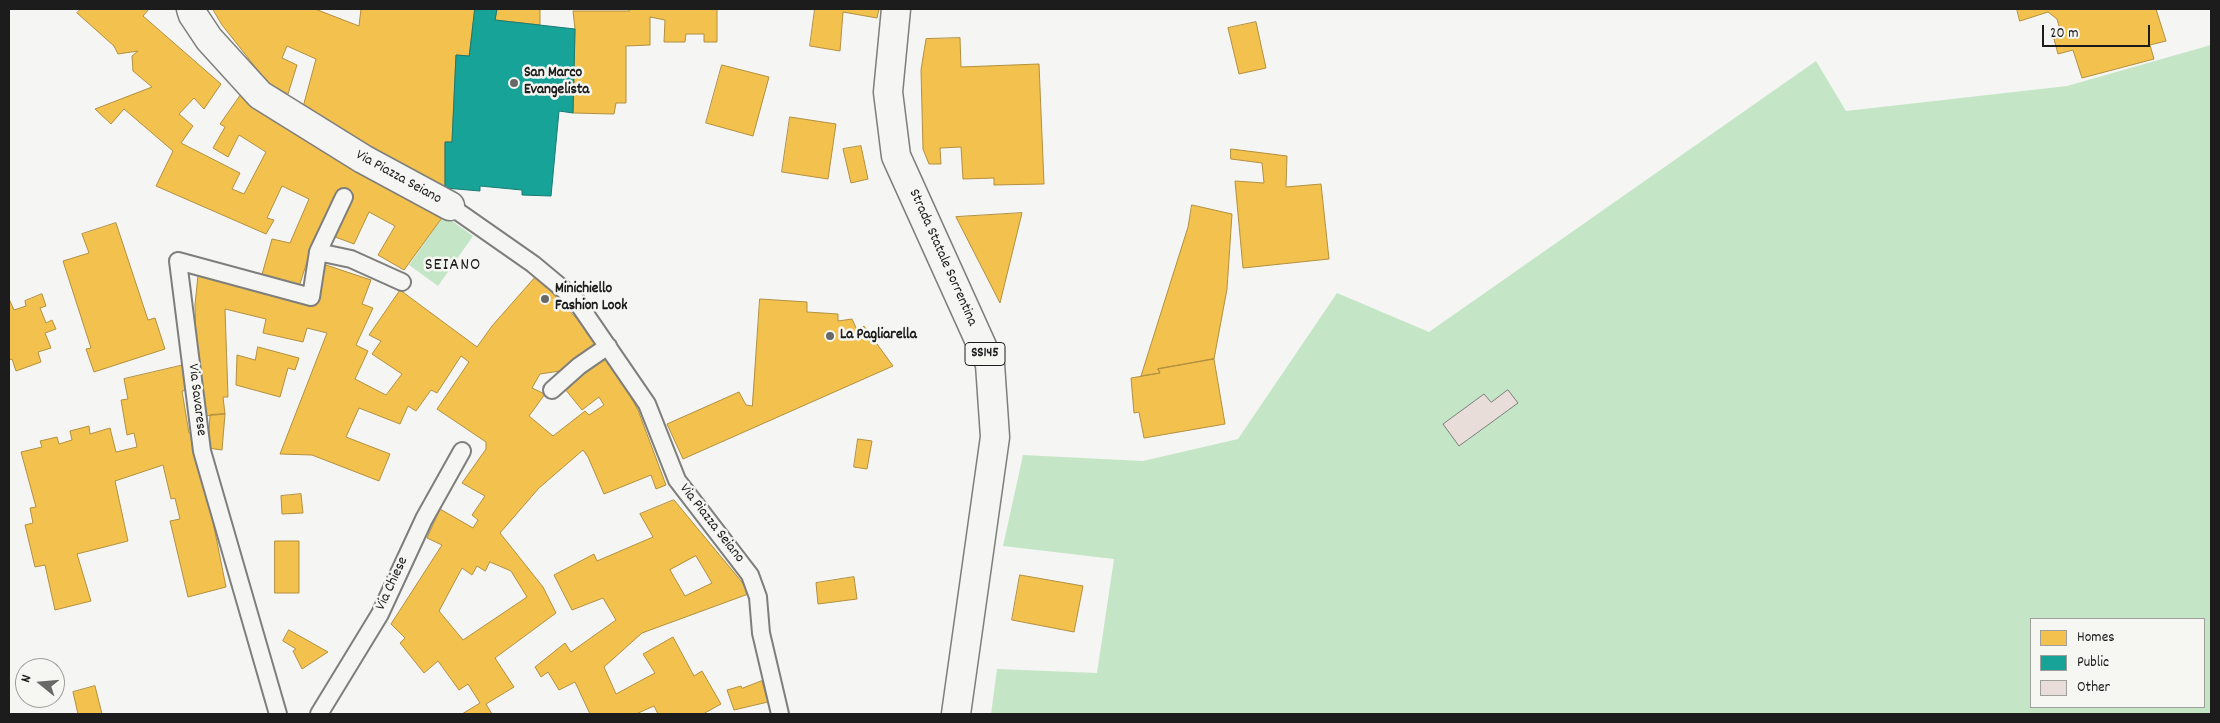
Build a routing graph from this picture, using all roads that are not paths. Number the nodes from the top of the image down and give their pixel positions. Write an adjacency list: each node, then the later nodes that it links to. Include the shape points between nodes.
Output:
1 (192, 9): 4 (main road, Via Piazza Seiano, via 209,39 260,95 360,164)
2 (896, 9): 13 (main road, Strada Statale Sorrentina / SS145, via 888,92 896,156 990,364 995,437)
3 (344, 197): 5 (lane, Via Savarese)
4 (450, 206): 7 (lane, Via Piazza Seiano, via 538,267 575,299)
5 (318, 252): 6 (lane, via 351,259); 10 (lane, Via Savarese, via 311,297 178,260 202,451)
6 (402, 282)
7 (608, 346): 8 (lane); 12 (lane, Via Piazza Seiano, via 647,404 677,480 750,575 758,597 761,633)
8 (552, 390)
9 (462, 451): 11 (lane, Via Chiese, via 424,518 380,614)
10 (278, 714)
11 (319, 714)
12 (780, 714)
13 (956, 714)

